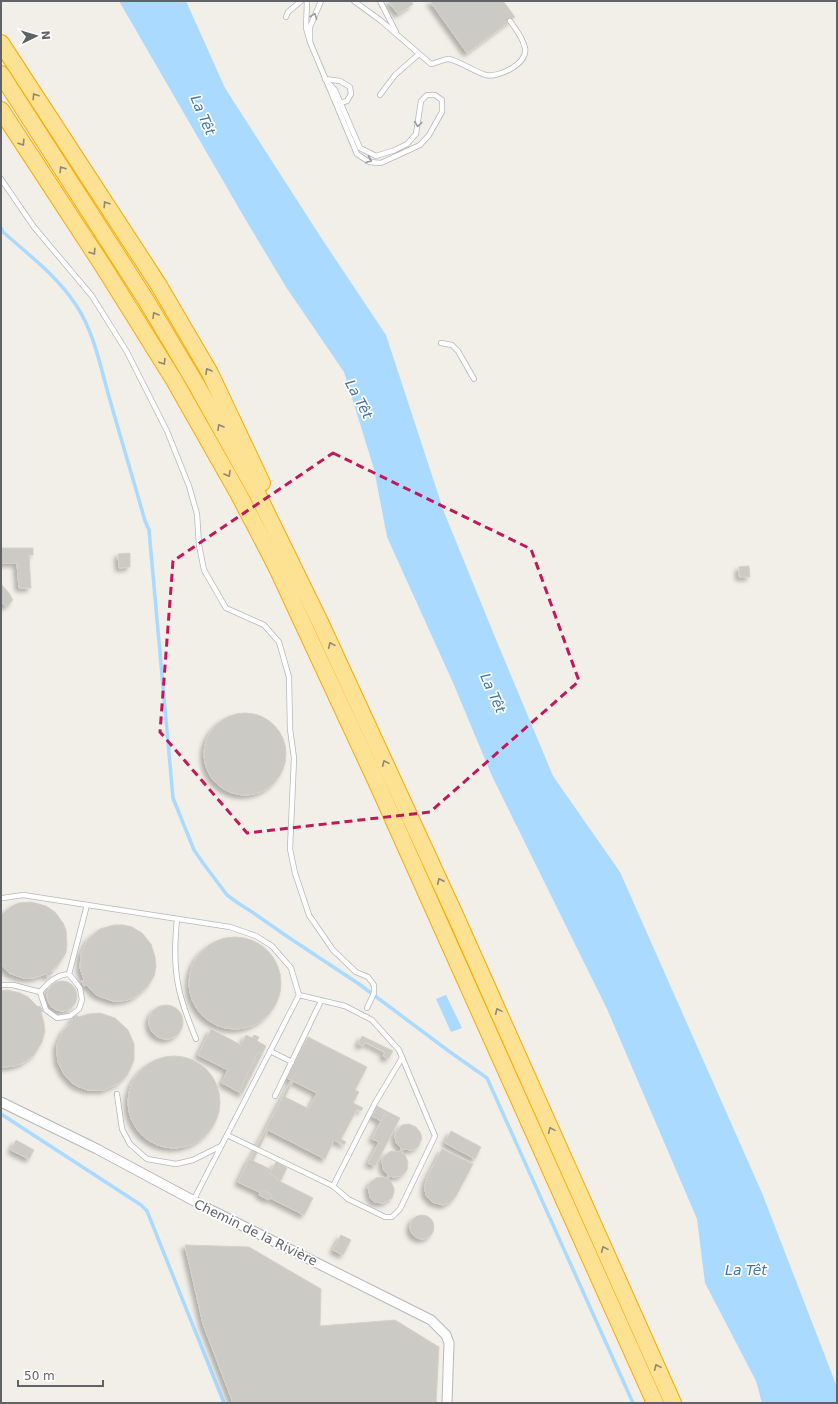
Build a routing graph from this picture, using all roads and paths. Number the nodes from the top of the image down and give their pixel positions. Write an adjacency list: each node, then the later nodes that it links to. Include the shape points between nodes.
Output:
1 (301, 1): 6 (lane)
2 (307, 1): 9 (lane, via 306,28)
3 (320, 1): 9 (lane, one-way to 3, via 310,27)
4 (354, 1): 8 (lane)
5 (380, 1): 8 (lane)
6 (286, 16)
7 (510, 21): 11 (lane, via 525,49 520,62 511,70 487,76 449,59 431,64)
8 (397, 36): 11 (lane)
9 (310, 42): 13 (lane)
10 (1, 43): 20 (highway, one-way to 10, via 257,470 210,373 158,284)
11 (419, 54): 14 (lane, via 395,75)
12 (1, 74): 20 (highway, one-way to 12, via 257,493 196,384 146,300)
13 (325, 79): 15 (lane, via 335,90); 15 (lane, via 340,81 350,87 351,94 347,101); 15 (lane, one-way to 15, via 357,154 369,162 381,163 420,145 442,112 442,100 435,95 427,95 421,101 416,134 407,144 376,156 360,148)
14 (380, 95)
15 (340, 103)
16 (1, 110): 42 (highway, one-way to 42, via 174,380 272,559 376,781)
17 (1, 179): 29 (lane, via 34,227 92,296 127,352 167,430 189,486 197,514 204,570 226,608 264,625 279,642 288,677 294,758 290,849 295,873 309,915 333,950 356,972 368,977 374,985 374,993)
18 (441, 344): 19 (lane, via 452,345 458,351)
19 (474, 379)
20 (321, 624): 43 (highway, one-way to 20, via 456,917)
21 (3, 898): 22 (lane, via 23,895)
22 (86, 905): 23 (lane); 24 (lane)
23 (177, 919): 27 (lane, via 230,927 256,936 272,946 291,968); 30 (lane, via 175,941 178,983)
24 (69, 974): 26 (lane, via 51,980); 26 (lane, via 80,988 82,1000 79,1009 70,1016 57,1018 46,1010)
25 (1, 985): 26 (lane, via 13,985)
26 (40, 992)
27 (299, 995): 28 (lane); 31 (lane)
28 (321, 1001): 32 (lane, via 345,1006 372,1020 399,1050); 33 (lane)
29 (367, 1008)
30 (196, 1039)
31 (270, 1051): 33 (lane); 37 (lane)
32 (402, 1058): 39 (lane, via 375,1103); 39 (lane, via 434,1136 400,1209 392,1217 385,1217 348,1199)
33 (292, 1062): 35 (lane)
34 (117, 1094): 38 (lane, via 122,1129 130,1144 147,1159 176,1164 193,1160)
35 (275, 1096)
36 (1, 1102): 40 (street, Chemin de la Rivière, via 98,1149)
37 (227, 1136): 38 (lane); 39 (lane)
38 (222, 1146): 40 (lane)
39 (333, 1186)
40 (193, 1201): 41 (street, Chemin de la Rivière, via 431,1320 449,1343)
41 (447, 1403)
42 (655, 1403)
43 (673, 1403)

